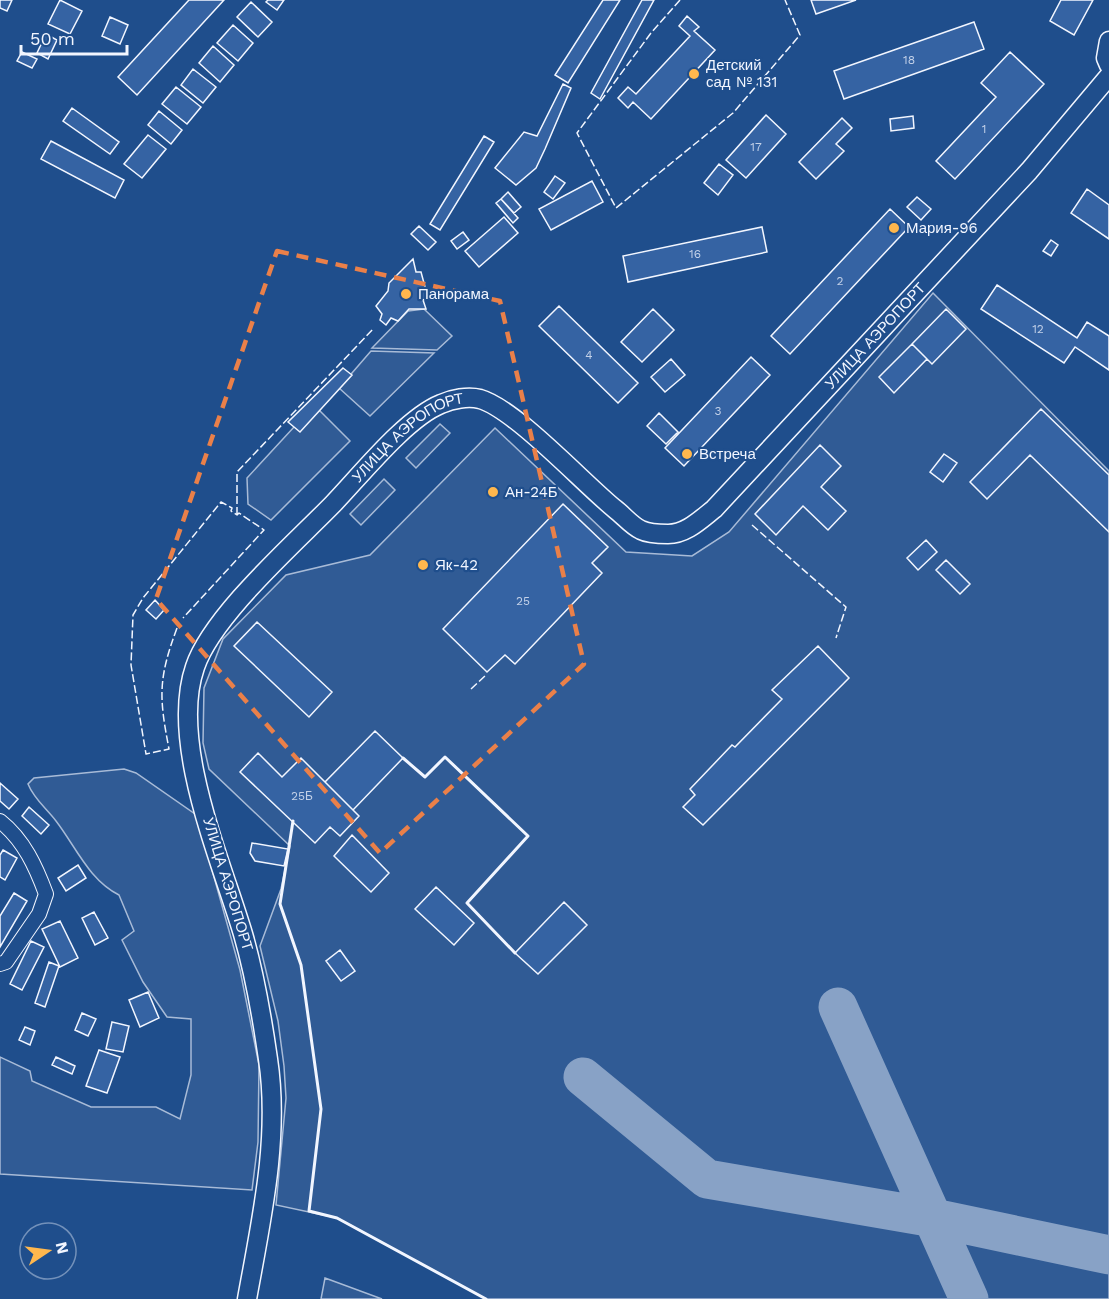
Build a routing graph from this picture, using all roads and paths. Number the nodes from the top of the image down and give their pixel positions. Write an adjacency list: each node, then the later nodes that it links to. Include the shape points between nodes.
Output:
1 (1109, 41): 2 (main road)
2 (1109, 65)
3 (1109, 76): 6 (main road, УЛИЦА АЭРОПОРТ, via 1022,179 714,509 689,528 670,534 641,530 510,416 479,399 456,398 423,414 387,447 248,591 210,636 190,682 190,748 253,967 272,1102 265,1195)
4 (0, 821): 5 (street, via 12,830 35,864 46,894 39,914 6,962)
5 (0, 964)
6 (247, 1299)

